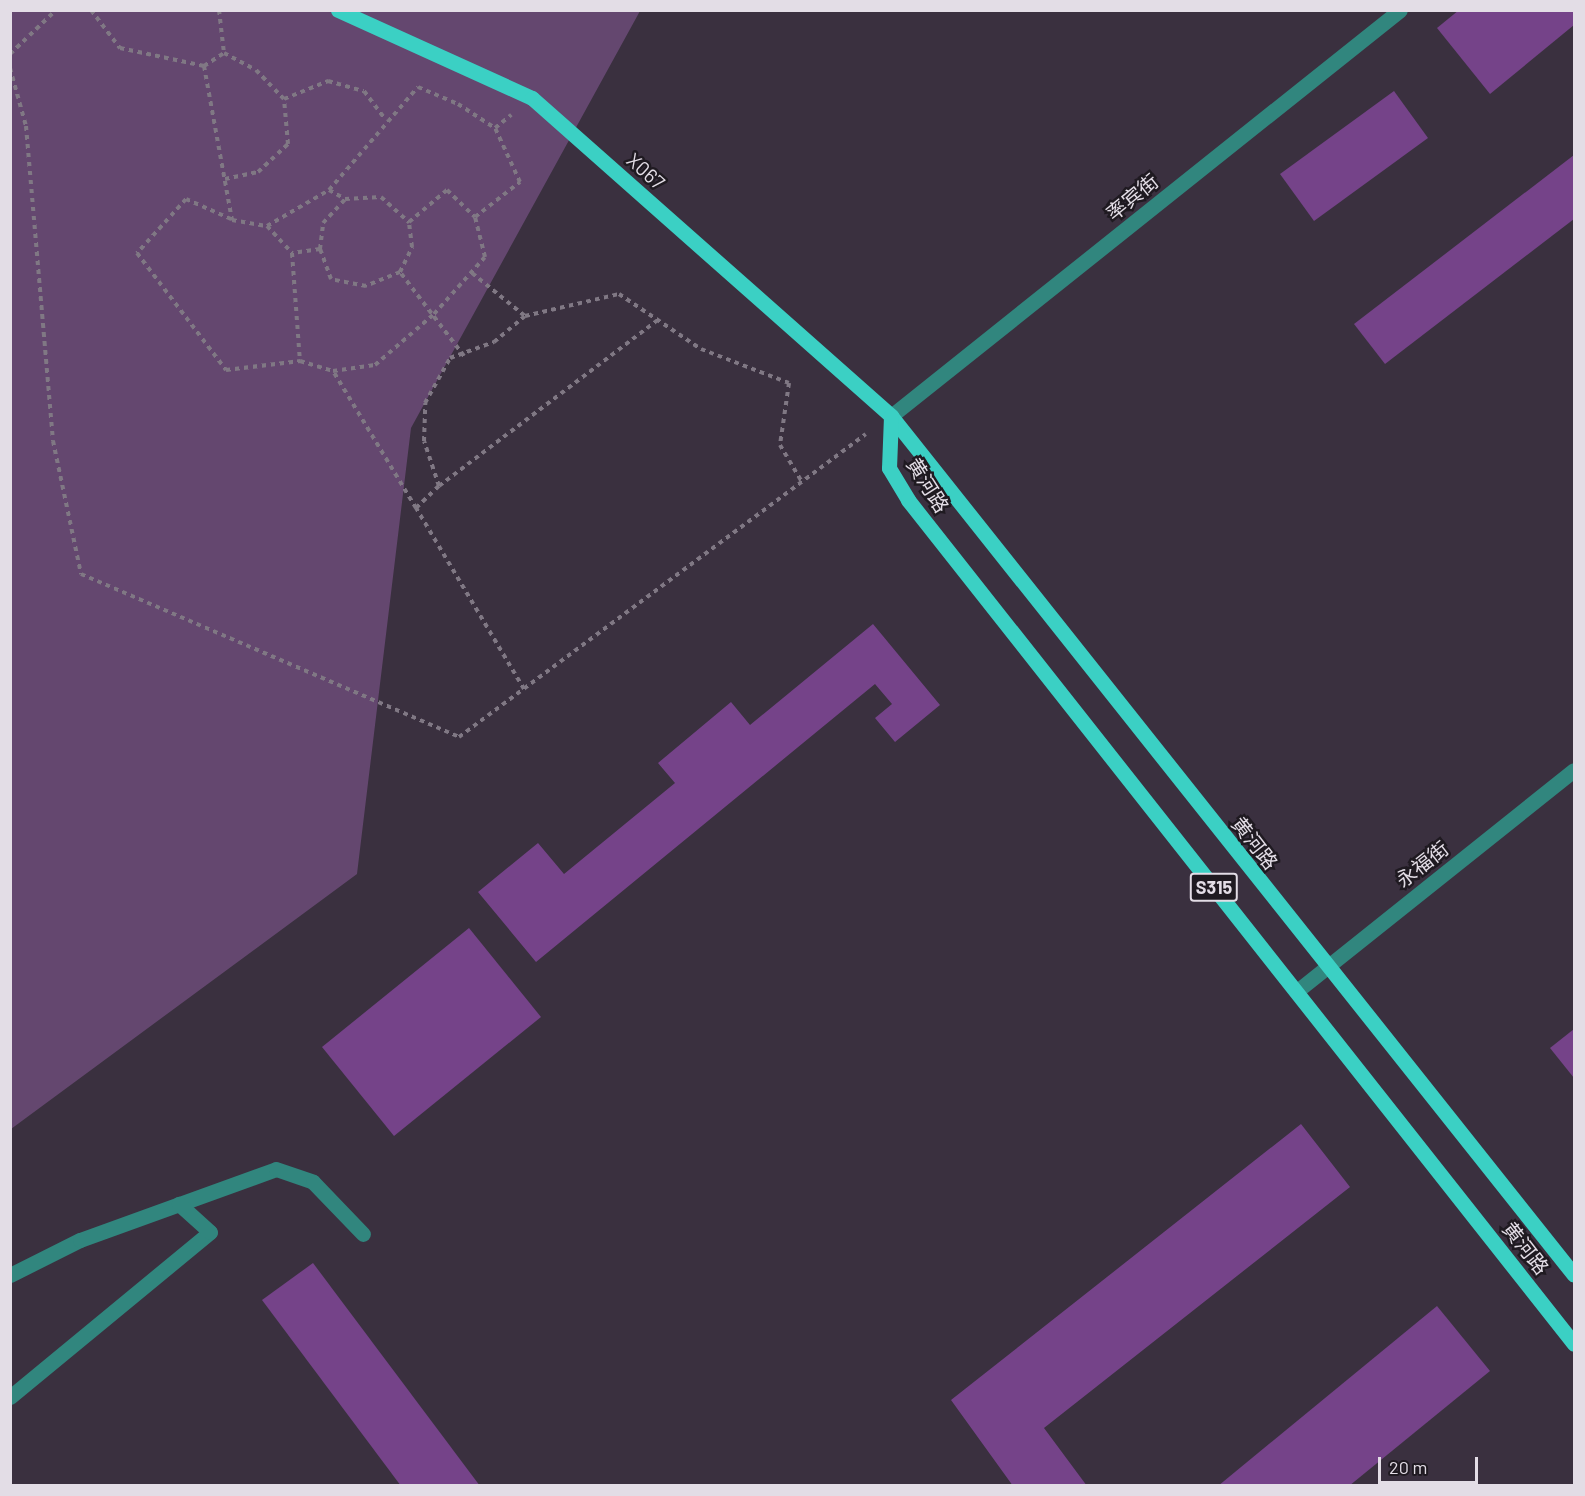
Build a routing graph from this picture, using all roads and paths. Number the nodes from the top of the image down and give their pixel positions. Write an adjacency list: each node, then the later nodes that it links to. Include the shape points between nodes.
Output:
1 (56, 10): 7 (path)
2 (91, 10): 8 (path, via 120,48)
3 (219, 10): 6 (path)
4 (338, 10): 10 (main road, X067 / X067)
5 (1400, 10): 31 (street, 率宾街)
6 (224, 53): 8 (path); 11 (path, via 256,70)
7 (10, 54)
8 (204, 66): 14 (path)
9 (10, 68): 35 (path, via 26,126 53,441 81,574 459,737)
10 (532, 98): 13 (path); 31 (main road, X067 / X067)
11 (284, 99): 12 (path, via 328,81 364,91); 14 (path, via 288,144 258,172)
12 (386, 120): 13 (path, via 418,87 458,104); 15 (path)
13 (495, 128): 17 (path, via 520,182)
14 (224, 179): 18 (path)
15 (329, 190): 16 (path); 20 (path)
16 (345, 199): 19 (path, via 381,197); 21 (path, via 323,223)
17 (475, 217): 19 (path, via 447,190); 24 (path, via 485,257)
18 (232, 220): 20 (path); 29 (path, via 186,199 137,253 226,370)
19 (409, 222): 23 (path, via 412,248)
20 (267, 226): 22 (path)
21 (320, 249): 22 (path); 23 (path, via 331,279 366,286)
22 (292, 253): 29 (path)
23 (400, 272): 25 (path)
24 (472, 273): 25 (path); 26 (path)
25 (434, 314): 28 (path); 30 (path, via 375,365)
26 (525, 316): 27 (path, via 620,294); 28 (path, via 494,342)
27 (658, 320): 32 (path, via 701,349 789,383 780,445); 33 (path)
28 (464, 356): 33 (path, via 450,358 425,403 424,441)
29 (300, 361): 30 (path)
30 (333, 371): 34 (path)
31 (891, 416): 32 (path); 37 (main road, 黄河路 / S315); 38 (main road, 黄河路 / S315, via 890,468 908,500)
32 (802, 482): 35 (path)
33 (439, 486): 34 (path)
34 (416, 508): 35 (path)
35 (524, 689)
36 (1575, 770): 37 (street, 永福街)
37 (1326, 966): 38 (street, 永福街); 42 (main road, 黄河路 / S315)
38 (1297, 991): 43 (main road, 黄河路 / S315)
39 (179, 1204): 40 (street, via 276,1169 313,1182); 41 (street, via 80,1240); 44 (street, via 210,1232)
40 (363, 1234)
41 (10, 1275)
42 (1575, 1275)
43 (1575, 1344)
44 (10, 1397)

